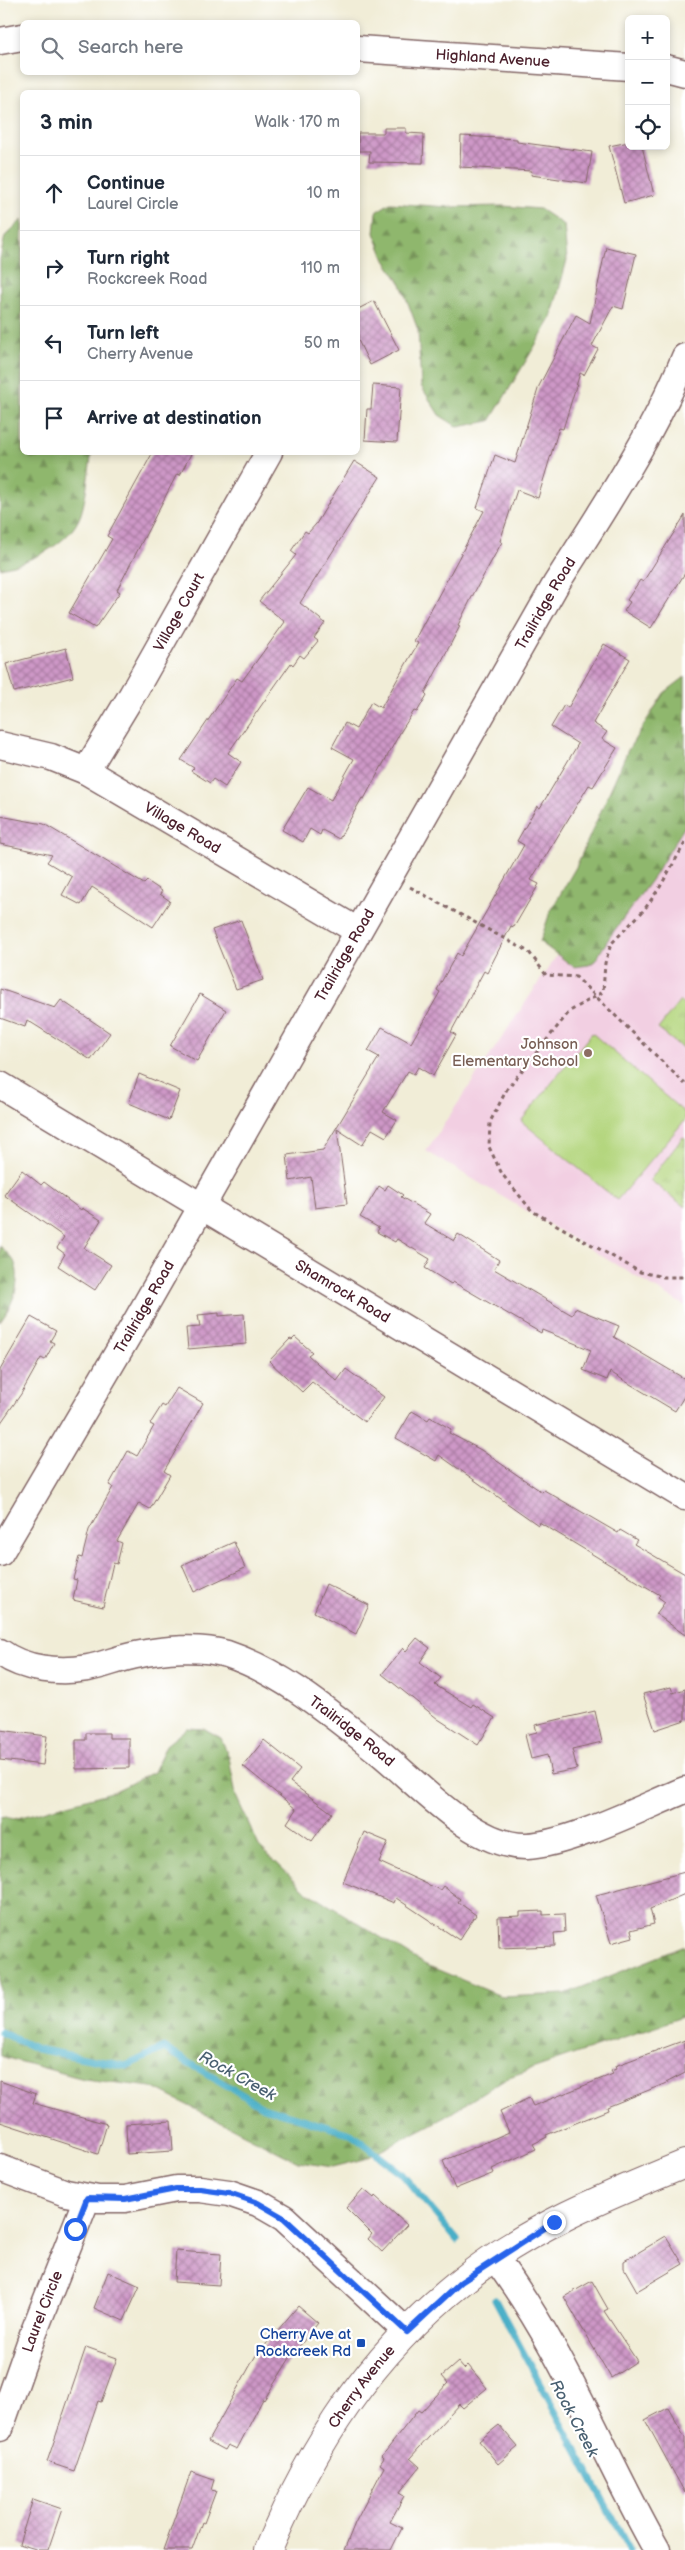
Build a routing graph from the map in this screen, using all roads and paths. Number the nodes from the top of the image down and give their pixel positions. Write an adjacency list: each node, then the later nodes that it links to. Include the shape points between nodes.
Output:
1 (20, 37): 2 (street)
2 (0, 41)
3 (360, 50): 4 (street, Highland Avenue)
4 (625, 67)
5 (670, 69): 6 (street)
6 (685, 73)
7 (685, 356): 13 (street, Trailridge Road, via 660,410 556,584)
8 (267, 455): 10 (street, Village Court)
9 (0, 745): 10 (street, Village Road, via 51,757)
10 (86, 771): 13 (street, Village Road)
11 (685, 844): 14 (path, via 644,910 611,944 605,964 603,992)
12 (410, 886): 14 (path, via 529,952 546,975 576,976)
13 (358, 931): 17 (street, Trailridge Road)
14 (597, 997): 15 (path); 18 (path, via 570,1011 507,1089 490,1122 488,1148 502,1174 532,1211 640,1272)
15 (685, 1084)
16 (0, 1085): 17 (street, Shamrock Road)
17 (201, 1206): 19 (street, Shamrock Road); 20 (street, Trailridge Road)
18 (685, 1277)
19 (685, 1497)
20 (0, 1553)
21 (0, 1652): 22 (street, Trailridge Road, via 34,1667 61,1670 88,1668 136,1654 178,1650 226,1654 262,1669 296,1689 447,1809 484,1835 504,1843 546,1844)
22 (685, 1790)
23 (685, 2164): 26 (street, Cherry Avenue, via 554,2222)
24 (0, 2168): 25 (street)
25 (87, 2198): 27 (street, via 125,2199 176,2189 200,2189 229,2193 258,2203 284,2218); 28 (street, Laurel Circle)
26 (495, 2258): 27 (street, Cherry Avenue, via 461,2282); 30 (street, via 552,2342)
27 (407, 2332): 29 (street, Cherry Avenue, via 369,2373 312,2456)
28 (0, 2428)
29 (268, 2550)
30 (657, 2550)

